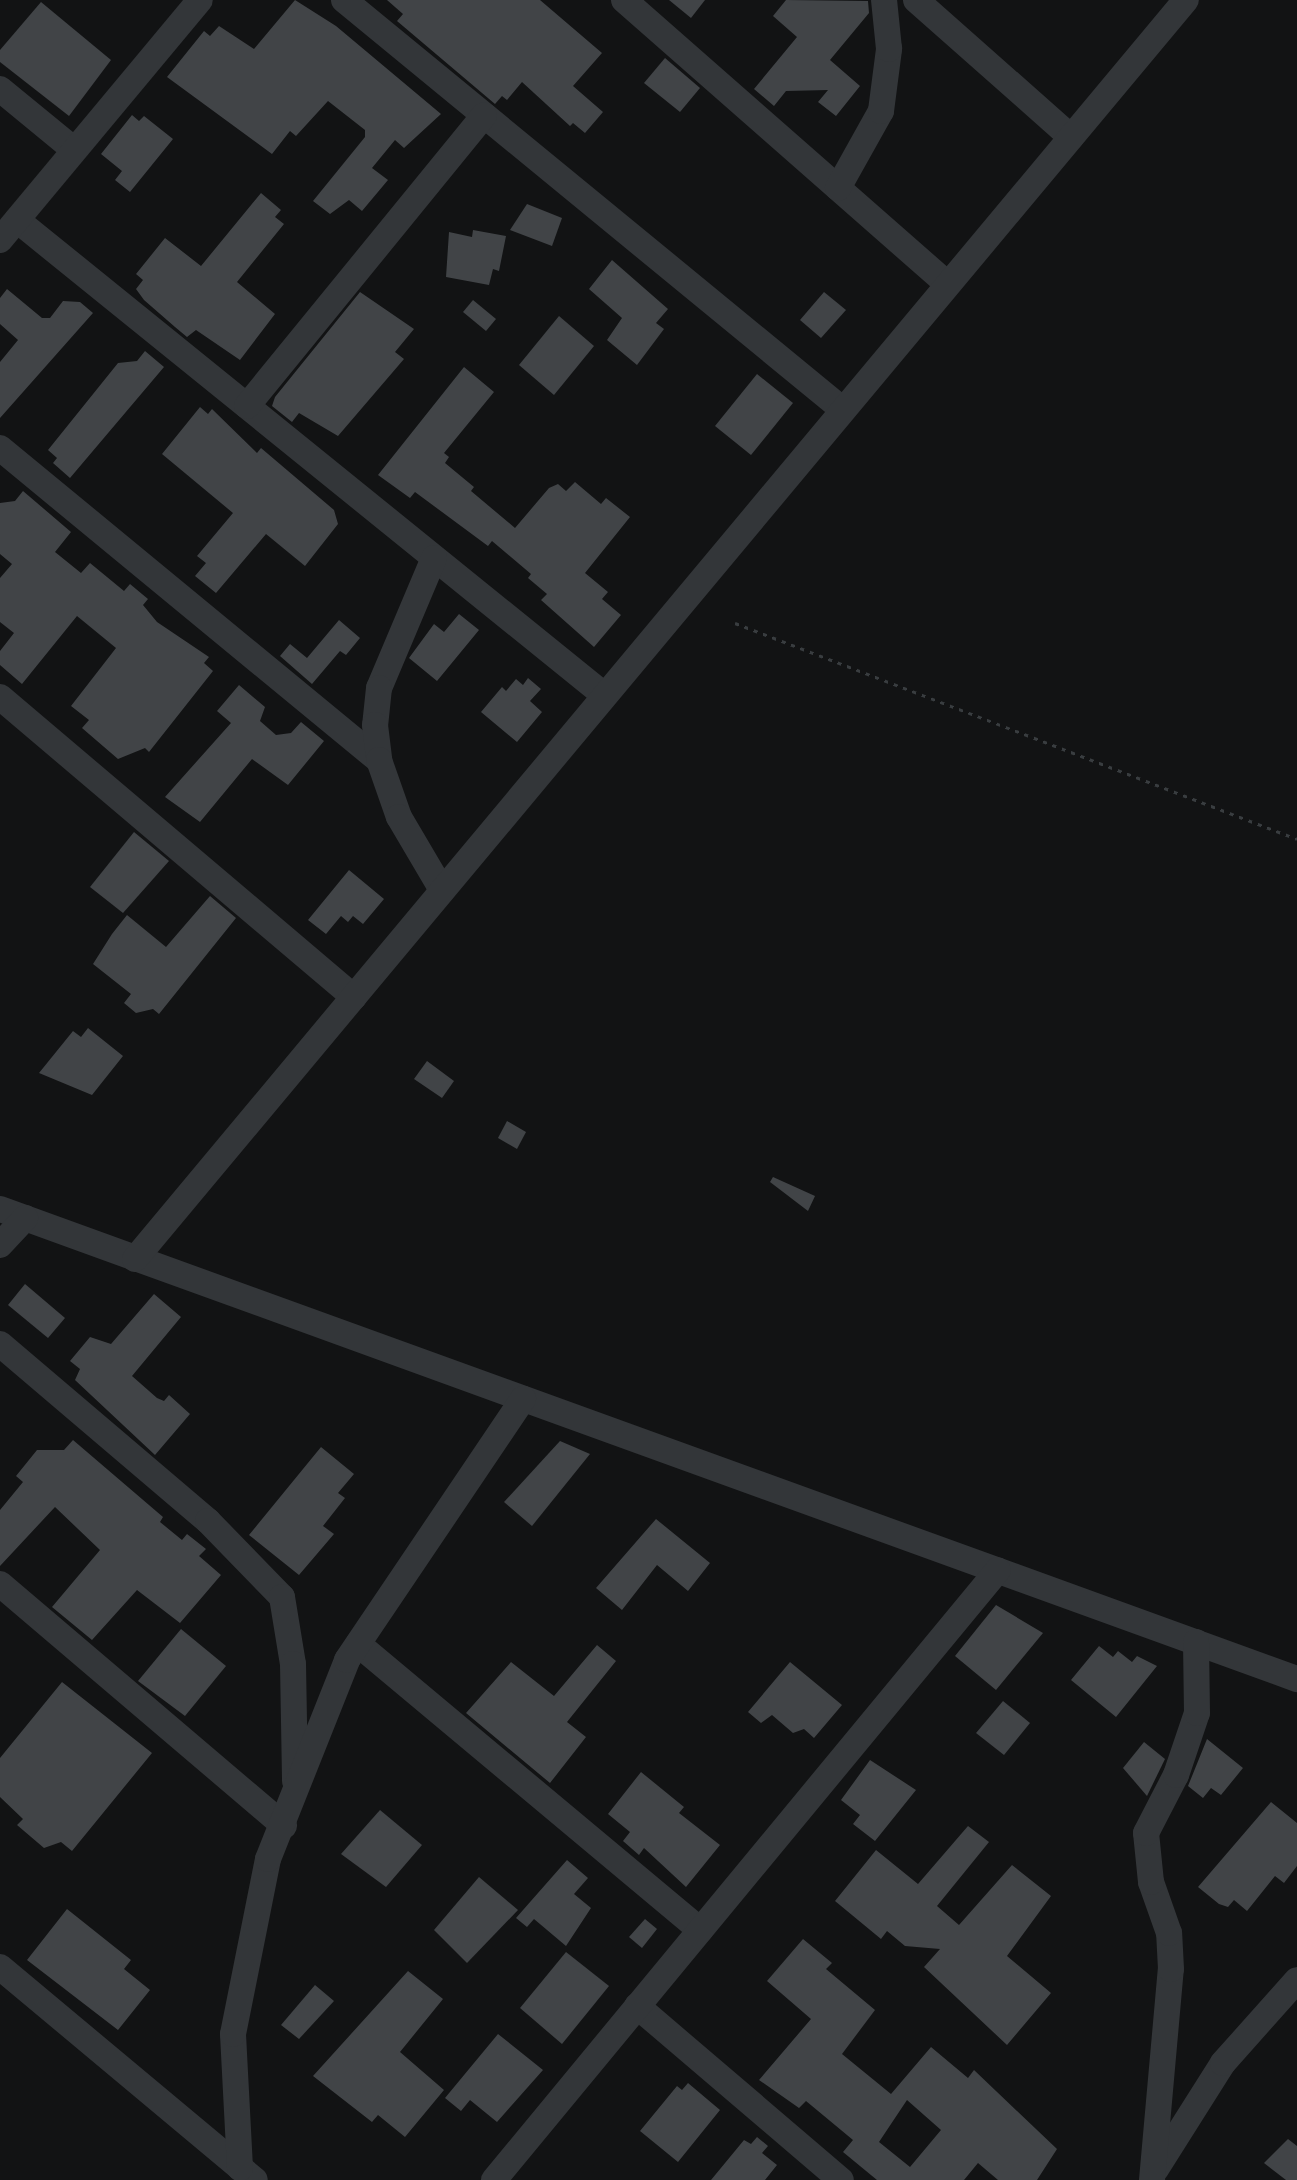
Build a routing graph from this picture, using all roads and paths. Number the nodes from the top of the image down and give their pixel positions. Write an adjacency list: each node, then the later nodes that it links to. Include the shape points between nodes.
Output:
1 (200, 0): 10 (street)
2 (344, 0): 8 (street)
3 (624, 0): 11 (street)
4 (884, 0): 11 (street, via 889,49 881,111)
5 (916, 0): 9 (street)
6 (1186, 0): 9 (street)
7 (0, 89): 10 (street)
8 (484, 115): 15 (street); 16 (street)
9 (1071, 137): 14 (street)
10 (73, 149): 12 (street)
11 (838, 188): 14 (street)
12 (17, 220): 13 (street); 15 (street)
13 (0, 240)
14 (947, 284): 16 (street)
15 (247, 406): 18 (street)
16 (842, 409): 20 (street)
17 (0, 448): 22 (street)
18 (434, 558): 20 (street); 22 (street, via 379,688)
19 (735, 623): 23 (path)
20 (604, 695): 24 (street)
21 (0, 697): 25 (street)
22 (379, 760): 24 (street, via 399,817)
23 (1297, 839)
24 (442, 890): 25 (street)
25 (354, 997): 29 (street)
26 (0, 1209): 27 (street)
27 (25, 1218): 28 (street); 29 (street)
28 (0, 1245)
29 (135, 1259): 31 (street)
30 (0, 1344): 37 (street, via 208,1521 282,1597 293,1664)
31 (523, 1399): 32 (street); 35 (street)
32 (998, 1570): 34 (street); 39 (street)
33 (0, 1584): 38 (street)
34 (1196, 1642): 36 (street); 44 (street, via 1197,1713 1176,1775 1146,1833 1151,1882 1169,1933 1171,1969)
35 (358, 1644): 37 (street, via 329,1697); 39 (street)
36 (1297, 1679)
37 (295, 1797): 38 (street)
38 (284, 1826): 43 (street, via 261,1885 237,2007 231,2075)
39 (700, 1930): 42 (street)
40 (0, 1967): 43 (street)
41 (1297, 1980): 44 (street, via 1223,2063)
42 (637, 2006): 45 (street); 46 (street)
43 (247, 2174)
44 (1152, 2177)
45 (494, 2180)
46 (841, 2180)

